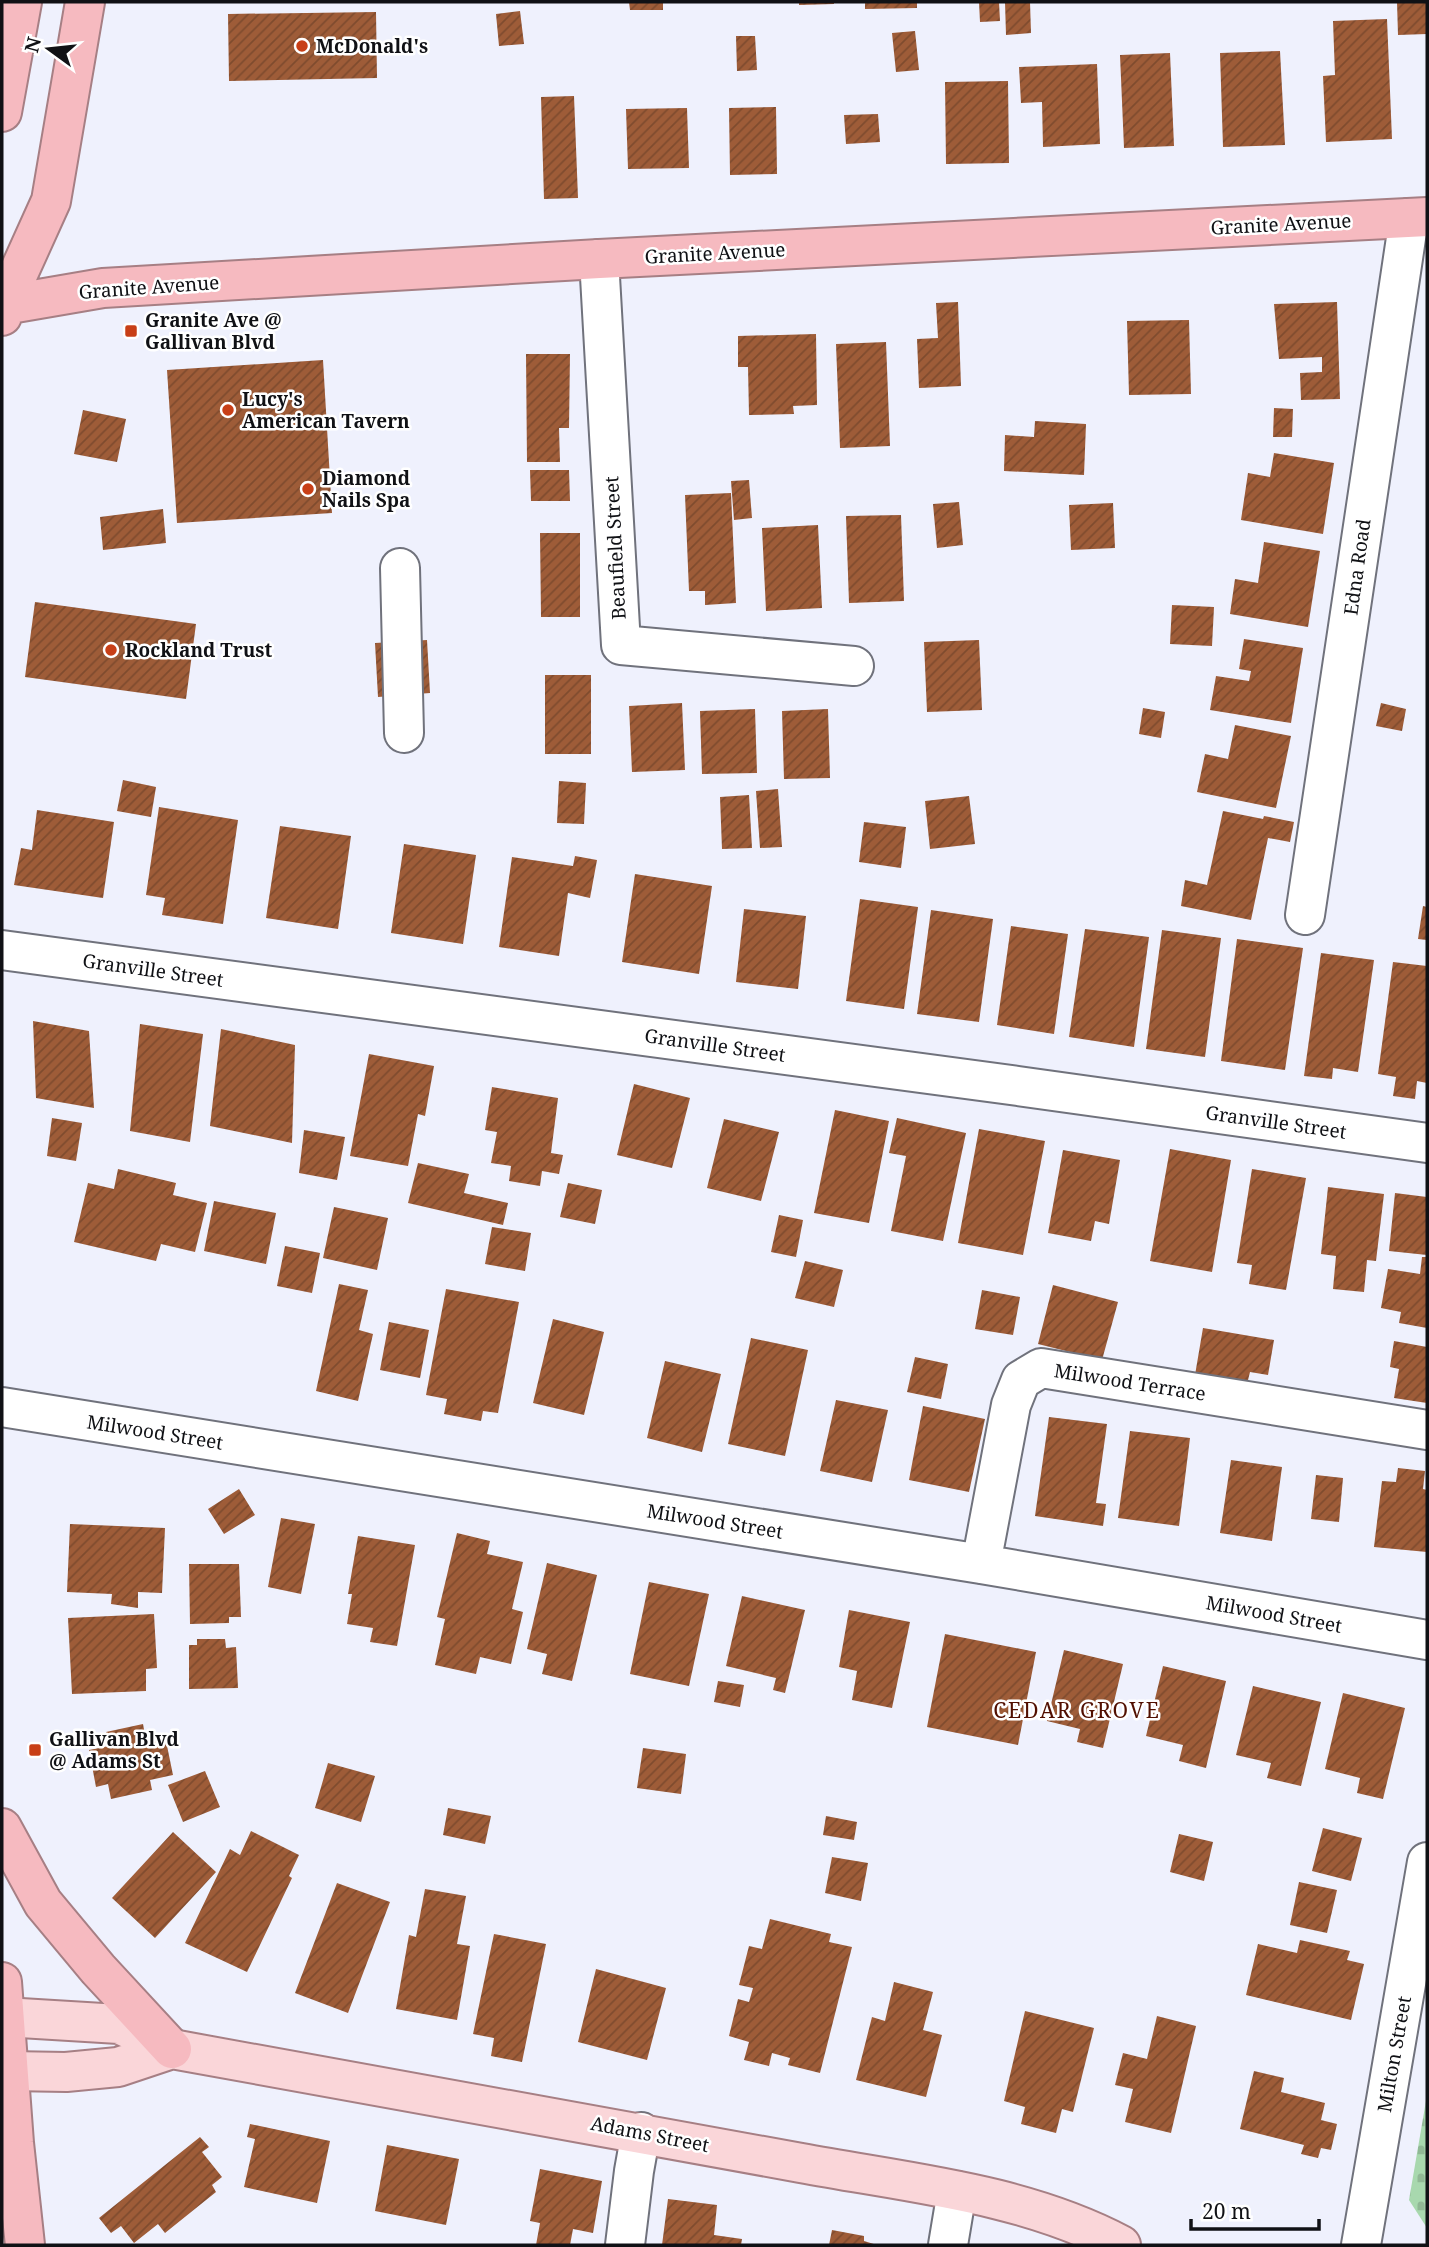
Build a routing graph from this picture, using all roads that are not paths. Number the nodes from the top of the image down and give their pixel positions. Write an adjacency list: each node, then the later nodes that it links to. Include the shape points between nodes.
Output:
1 (22, 2): 3 (highway)
2 (85, 2): 6 (highway, via 51,201)
3 (2, 112)
4 (1418, 217): 5 (highway, Granite Avenue); 10 (street, Edna Road)
5 (599, 259): 6 (highway, Granite Avenue, via 103,288); 8 (street, Beaufield Street, via 621,645)
6 (2, 305)
7 (400, 568): 9 (street)
8 (854, 666)
9 (404, 733)
10 (1305, 915)
11 (2, 950): 12 (street, Granville Street)
12 (1427, 1143)
13 (2, 1407): 15 (street, Milwood Street)
14 (1427, 1430): 15 (street, Milwood Terrace, via 1041,1368 1021,1380 1011,1405)
15 (981, 1564): 16 (street, Milwood Street)
16 (1427, 1640)
17 (2, 1828): 20 (highway, via 43,1903)
18 (1427, 1862): 29 (street, Milton Street)
19 (3, 1999): 20 (main road, Adams Street, via 119,2024); 21 (highway)
20 (172, 2049): 21 (main road, Adams Street, via 118,2067); 22 (main road, Adams Street)
21 (9, 2071): 24 (highway)
22 (641, 2132): 23 (main road, Adams Street); 26 (street)
23 (957, 2191): 27 (street); 28 (main road, Adams Street, via 1035,2209)
24 (11, 2198): 25 (highway)
25 (25, 2245)
26 (625, 2245)
27 (948, 2245)
28 (1121, 2245)
29 (1361, 2245)

